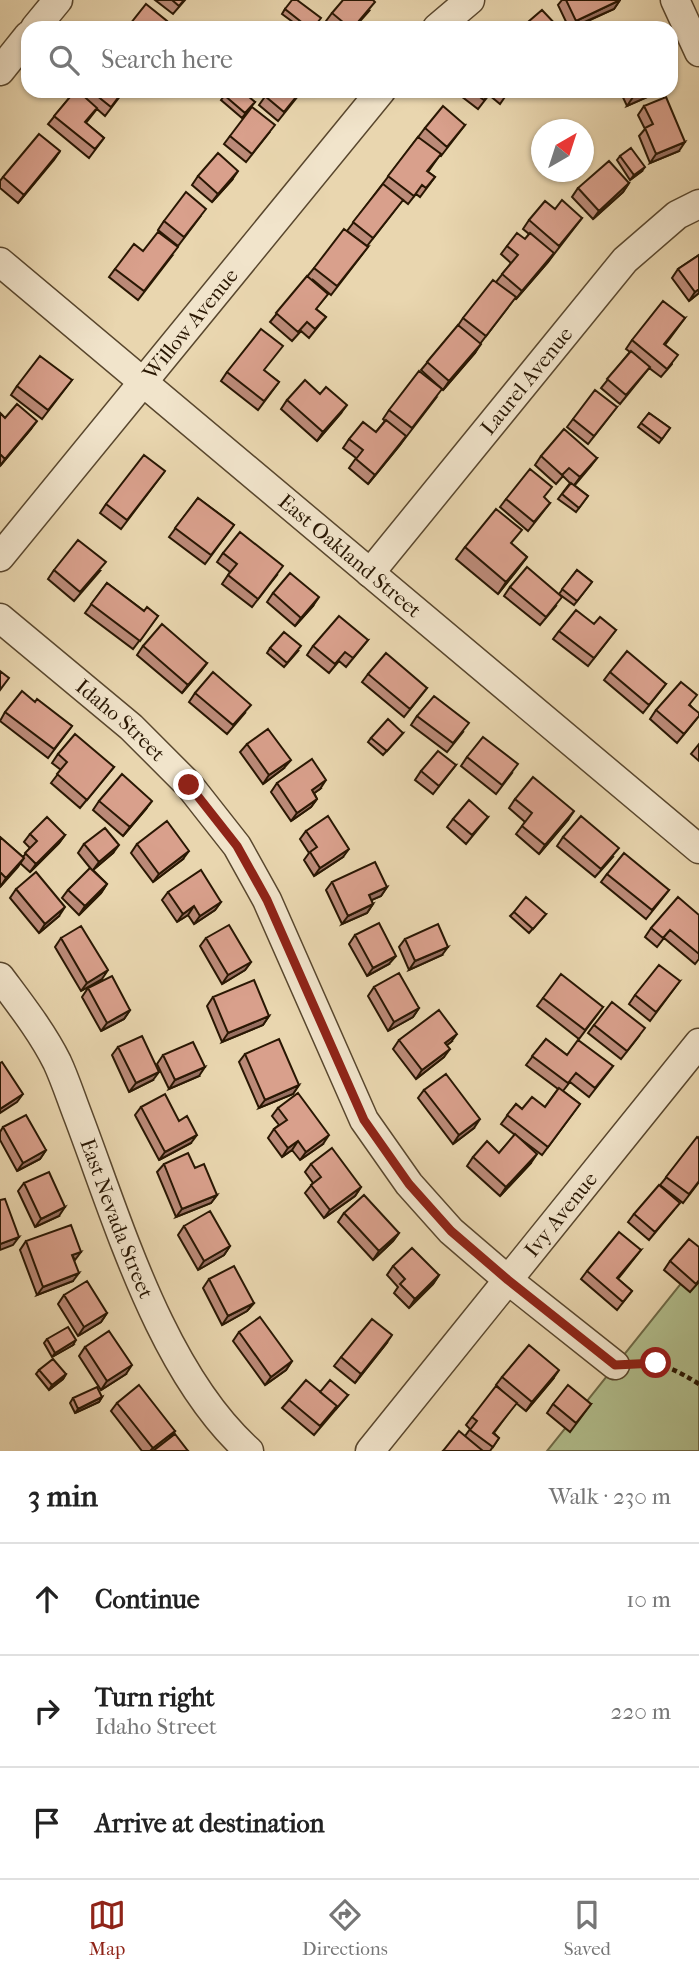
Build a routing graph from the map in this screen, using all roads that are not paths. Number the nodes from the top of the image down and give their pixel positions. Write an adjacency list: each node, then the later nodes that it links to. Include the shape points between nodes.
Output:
1 (58, 0): 4 (street)
2 (470, 0): 5 (street)
3 (675, 0): 7 (street)
4 (41, 21)
5 (446, 21)
6 (21, 45): 8 (street)
7 (699, 52)
8 (0, 71)
9 (374, 98): 12 (street, Willow Avenue)
10 (699, 204): 14 (street, Laurel Avenue, via 677,215 625,260)
11 (0, 262): 12 (street, East Oakland Street)
12 (143, 381): 13 (street, Willow Avenue); 14 (street, East Oakland Street)
13 (0, 557)
14 (370, 573): 16 (street, East Oakland Street)
15 (0, 618): 19 (street, Idaho Street, via 131,727 189,785 237,846 267,900 364,1120 409,1184 451,1231)
16 (699, 849)
17 (0, 978): 21 (street, East Nevada Street, via 56,1061 152,1309 205,1400)
18 (699, 1043): 19 (street, Ivy Avenue)
19 (508, 1280): 20 (street, Idaho Street); 22 (street, Ivy Avenue)
20 (615, 1365)
21 (249, 1451)
22 (370, 1451)

